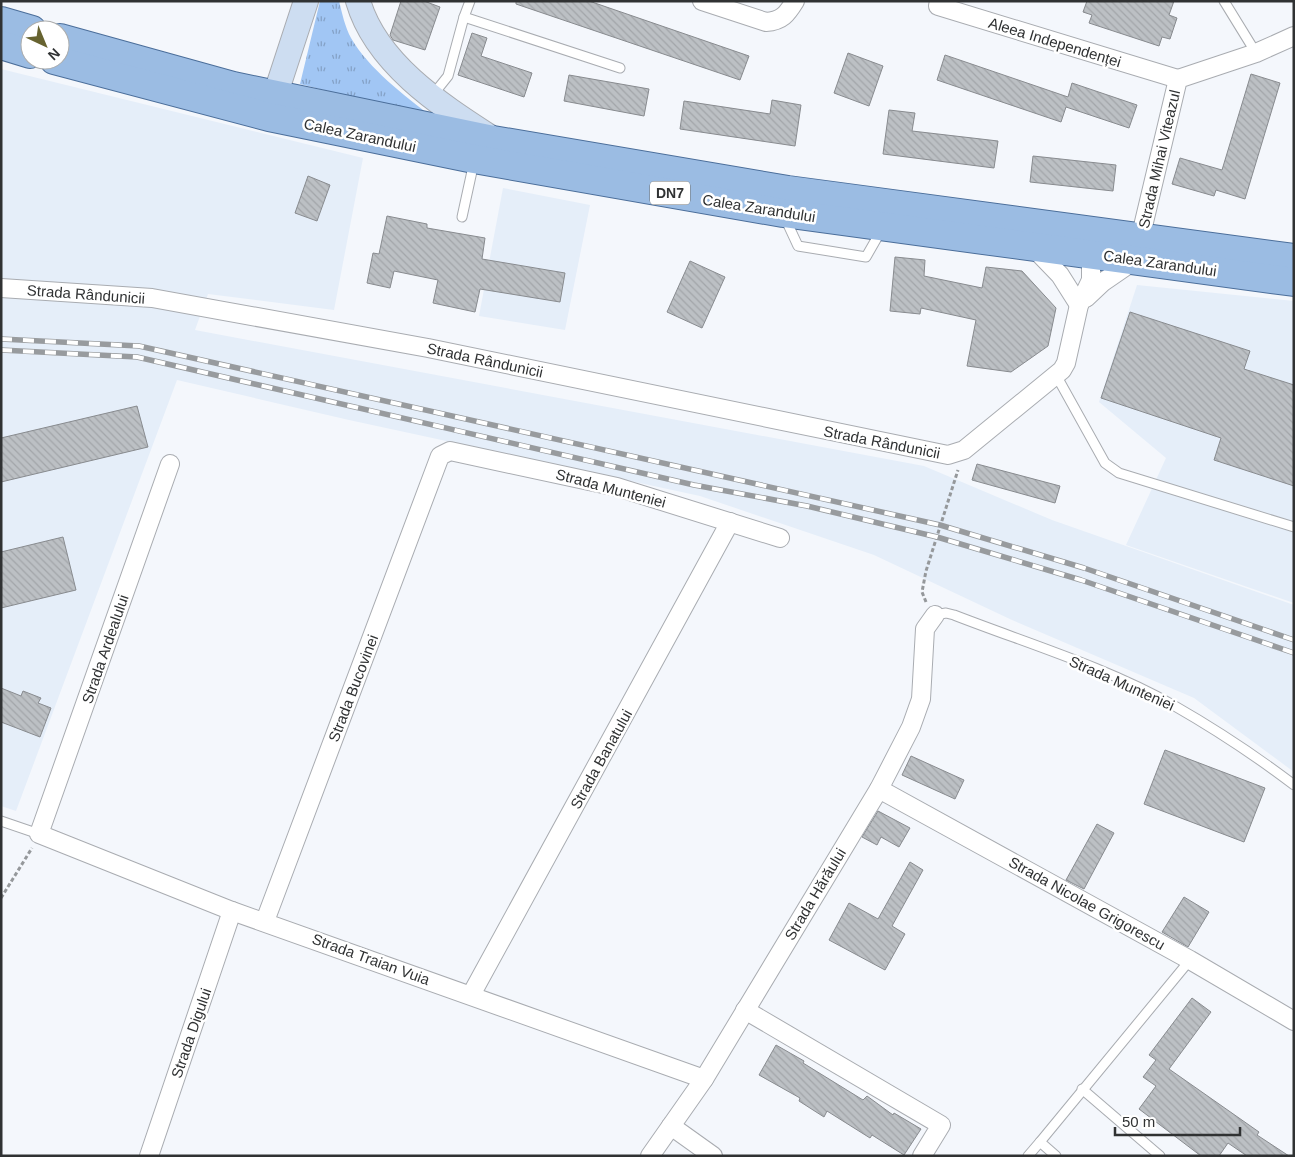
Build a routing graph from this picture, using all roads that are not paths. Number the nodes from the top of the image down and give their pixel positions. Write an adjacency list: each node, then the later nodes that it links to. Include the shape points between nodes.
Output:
1 (306, 1): 20 (street)
2 (358, 1): 19 (street, via 361,14 380,44 398,66)
3 (470, 1): 8 (lane)
4 (702, 1): 7 (street, via 766,22 777,21)
5 (939, 1): 18 (street, Aleea Independenței, via 938,6)
6 (1224, 1): 15 (lane)
7 (790, 8)
8 (464, 17): 17 (lane); 19 (lane, via 448,76)
9 (1, 21): 10 (main road)
10 (20, 27)
11 (1294, 36): 15 (street, Strada Mihai Viteazul)
12 (70, 41): 20 (main road, Calea Zarandului / DN7, via 233,86)
13 (1, 46): 14 (main road)
14 (20, 51)
15 (1256, 53): 18 (street, Strada Mihai Viteazul)
16 (70, 63): 20 (main road, Calea Zarandului / DN7)
17 (620, 68)
18 (1178, 79): 26 (street, Strada Mihai Viteazul)
19 (432, 96): 21 (street)
20 (272, 106): 21 (main road, Calea Zarandului / DN7); 22 (main road, Calea Zarandului / DN7)
21 (493, 140): 24 (main road, Calea Zarandului / DN7)
22 (474, 159): 23 (lane); 25 (main road, Calea Zarandului / DN7, via 783,213)
23 (462, 217)
24 (1091, 242): 25 (main road, Calea Zarandului / DN7); 26 (main road, Calea Zarandului / DN7); 30 (street, via 1076,278)
25 (1032, 246): 30 (street, via 1060,275)
26 (1138, 248): 27 (main road, Calea Zarandului / DN7); 28 (main road, Calea Zarandului / DN7); 30 (street)
27 (1294, 258)
28 (1294, 282)
29 (1, 288): 31 (street, Strada Rândunicii, via 152,298 428,348 942,455 964,450)
30 (1079, 305): 31 (street, via 1066,363)
31 (1056, 375): 35 (lane, via 1105,463 1119,473)
32 (440, 456): 34 (street, Strada Munteniei, via 450,451 617,487); 43 (street, Strada Bucovinei)
33 (170, 464): 41 (street, Strada Ardealului)
34 (730, 522): 36 (street, Strada Munteniei); 45 (street, Strada Banatului)
35 (1294, 527)
36 (780, 538)
37 (935, 615): 38 (lane, Strada Munteniei, via 946,613 954,616 1118,679 1173,705 1263,762); 39 (street, Strada Hărăului, via 925,629 918,711)
38 (1294, 786)
39 (878, 788): 44 (street, Strada Nicolae Grigorescu); 46 (street, Strada Hărăului)
40 (1, 821): 41 (lane)
41 (39, 834): 42 (street, Strada Traian Vuia)
42 (232, 911): 43 (street, Strada Traian Vuia); 52 (street, Strada Digului)
43 (265, 921): 45 (street, Strada Traian Vuia)
44 (1190, 960): 47 (street, Strada Nicolae Grigorescu); 49 (lane)
45 (471, 995): 48 (street, Strada Traian Vuia)
46 (745, 1010): 48 (street, Strada Hărăului); 55 (street, via 941,1125)
47 (1294, 1021)
48 (704, 1079): 50 (street, Strada Hărăului)
49 (1082, 1089): 51 (lane); 58 (lane)
50 (671, 1126): 53 (street, Strada Hărăului); 54 (street)
51 (1040, 1142): 56 (lane); 57 (lane)
52 (149, 1156)
53 (650, 1156)
54 (713, 1156)
55 (922, 1156)
56 (1028, 1156)
57 (1056, 1156)
58 (1160, 1156)

